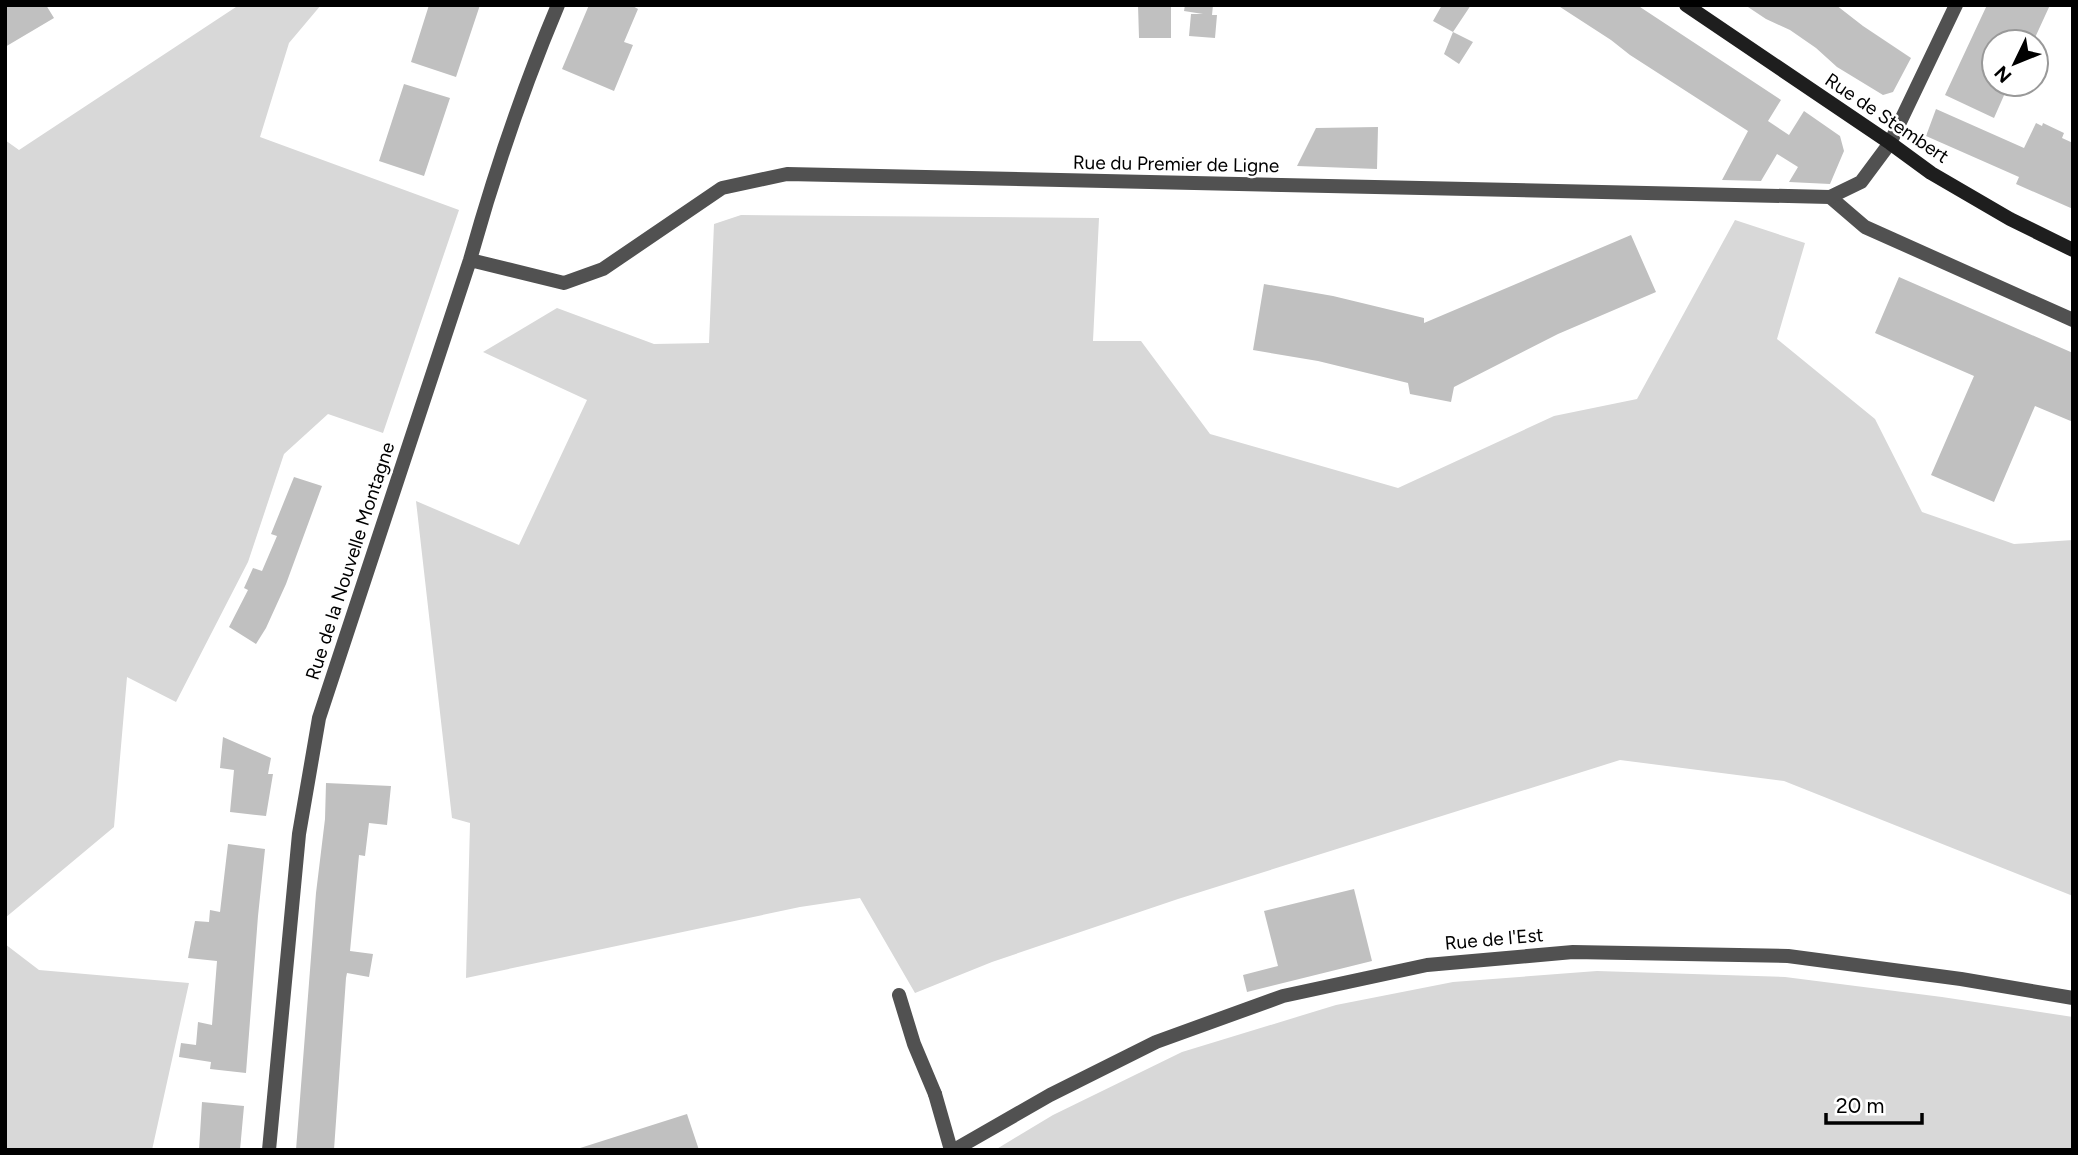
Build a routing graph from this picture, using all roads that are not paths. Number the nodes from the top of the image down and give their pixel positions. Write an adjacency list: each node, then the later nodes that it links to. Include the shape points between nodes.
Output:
1 (558, 5): 7 (street, Rue de la Nouvelle Montagne)
2 (1686, 5): 4 (street, Rue de Stembert)
3 (1956, 5): 4 (street, Rue du Premier de Ligne)
4 (1890, 143): 5 (street, Rue du Premier de Ligne, via 1861,182); 6 (street, Rue de Stembert, via 1931,173)
5 (1830, 197): 7 (street, Rue du Premier de Ligne, via 786,174 722,188 603,269 564,283); 8 (street, via 1865,227)
6 (2073, 250)
7 (470, 260): 11 (street, Rue de la Nouvelle Montagne, via 319,718 299,834)
8 (2073, 320)
9 (899, 995): 12 (street)
10 (2073, 998): 12 (street, Rue de l'Est, via 1788,956 1573,952 1427,965 1283,996 1156,1042 1050,1094)
11 (269, 1150)
12 (952, 1150)

